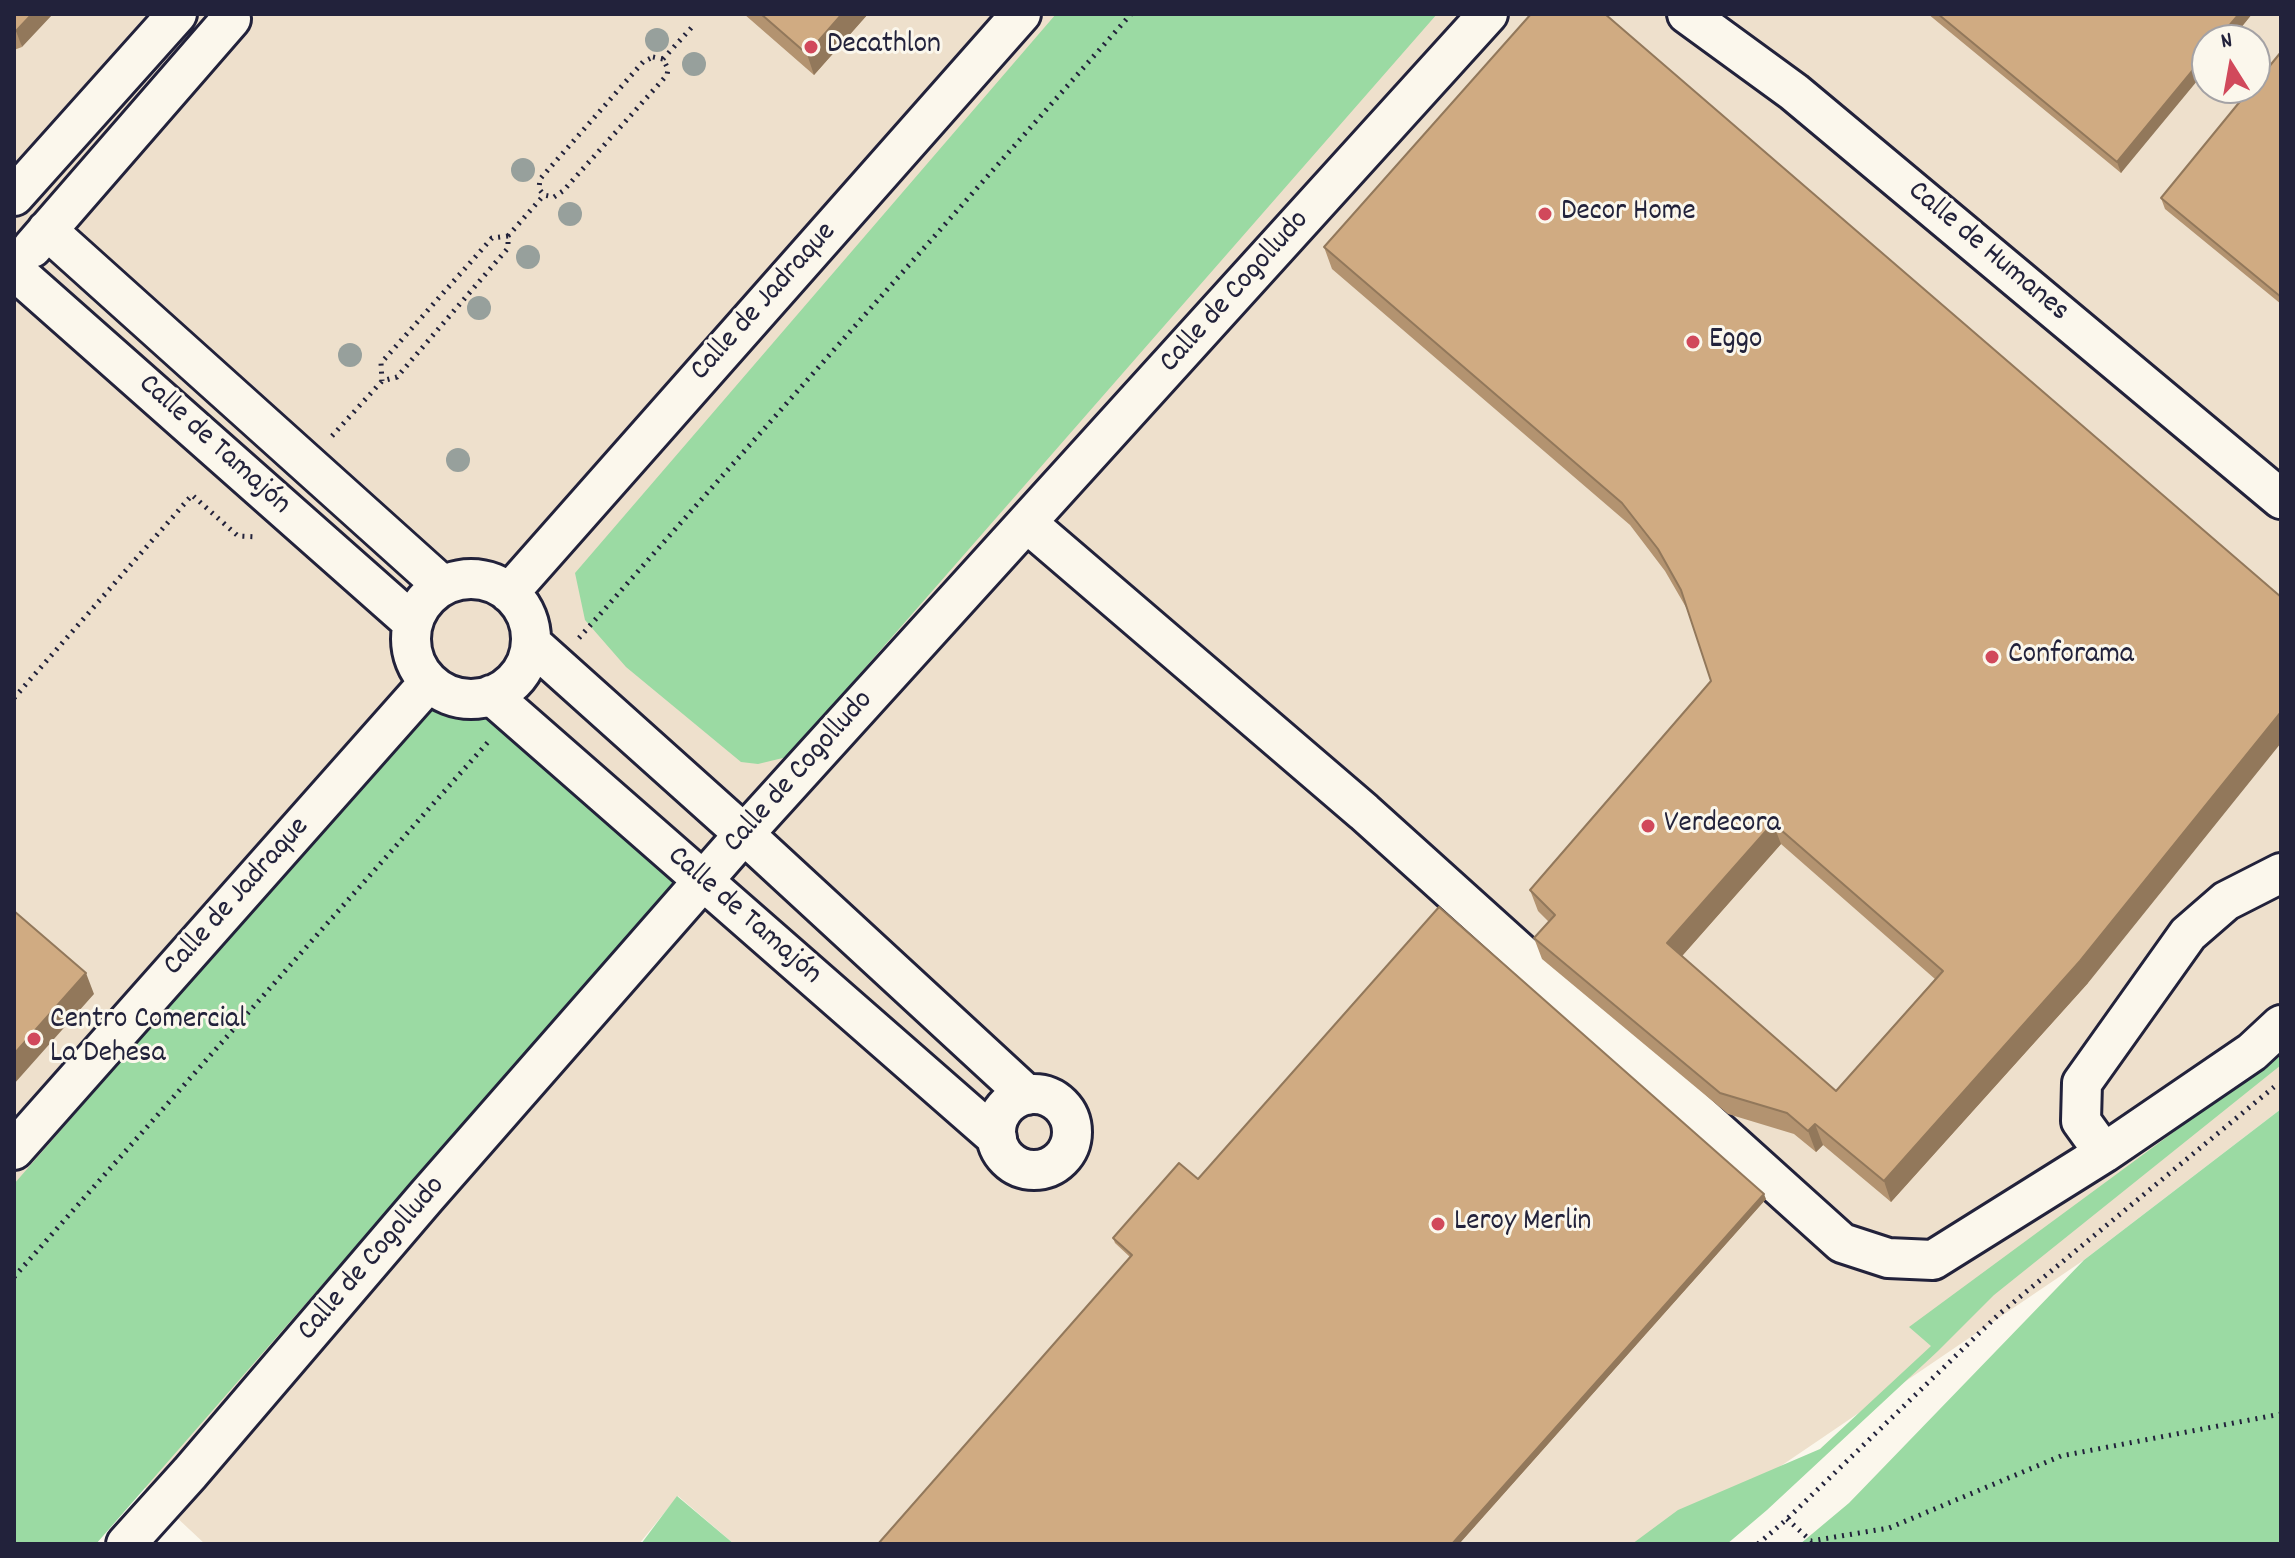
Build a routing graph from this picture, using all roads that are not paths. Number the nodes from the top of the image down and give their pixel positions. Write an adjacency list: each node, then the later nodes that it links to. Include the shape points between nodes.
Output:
1 (177, 14): 6 (street)
2 (1021, 14): 12 (street, Calle de Jadraque)
3 (1488, 14): 10 (street, Calle de Cogolludo)
4 (1687, 14): 9 (street, Calle de Humanes, via 1794,92)
5 (235, 16): 7 (street)
6 (14, 196)
7 (47, 230): 8 (street); 11 (street, Calle de Tamajón)
8 (14, 269): 13 (street, Calle de Tamajón)
9 (2281, 499)
10 (1027, 523): 17 (street, Calle de Cogolludo); 24 (street, via 1364,812 1842,1243 1888,1258 1933,1260)
11 (443, 586): 12 (street, via 477,579); 13 (street, via 424,602)
12 (509, 593): 14 (street, via 529,624)
13 (413, 623): 15 (street, via 413,655)
14 (531, 643): 16 (street, via 519,675); 17 (street, Calle de Tamajón)
15 (429, 682): 16 (street, via 459,697); 23 (street, Calle de Jadraque)
16 (491, 695): 19 (street, Calle de Tamajón)
17 (744, 834): 19 (street, Calle de Cogolludo); 21 (street, Calle de Tamajón)
18 (2281, 873): 24 (street, via 2226,901 2188,934 2082,1083 2081,1121)
19 (702, 882): 22 (street, Calle de Tamajón); 25 (street, Calle de Cogolludo)
20 (2281, 1025): 24 (street, via 2252,1052)
21 (1027, 1095): 22 (street, via 1006,1106); 22 (street, via 1046,1096 1063,1107 1072,1131 1065,1154 1044,1168 1031,1169 1008,1159)
22 (997, 1138)
23 (14, 1150)
24 (2104, 1153)
25 (126, 1544)

